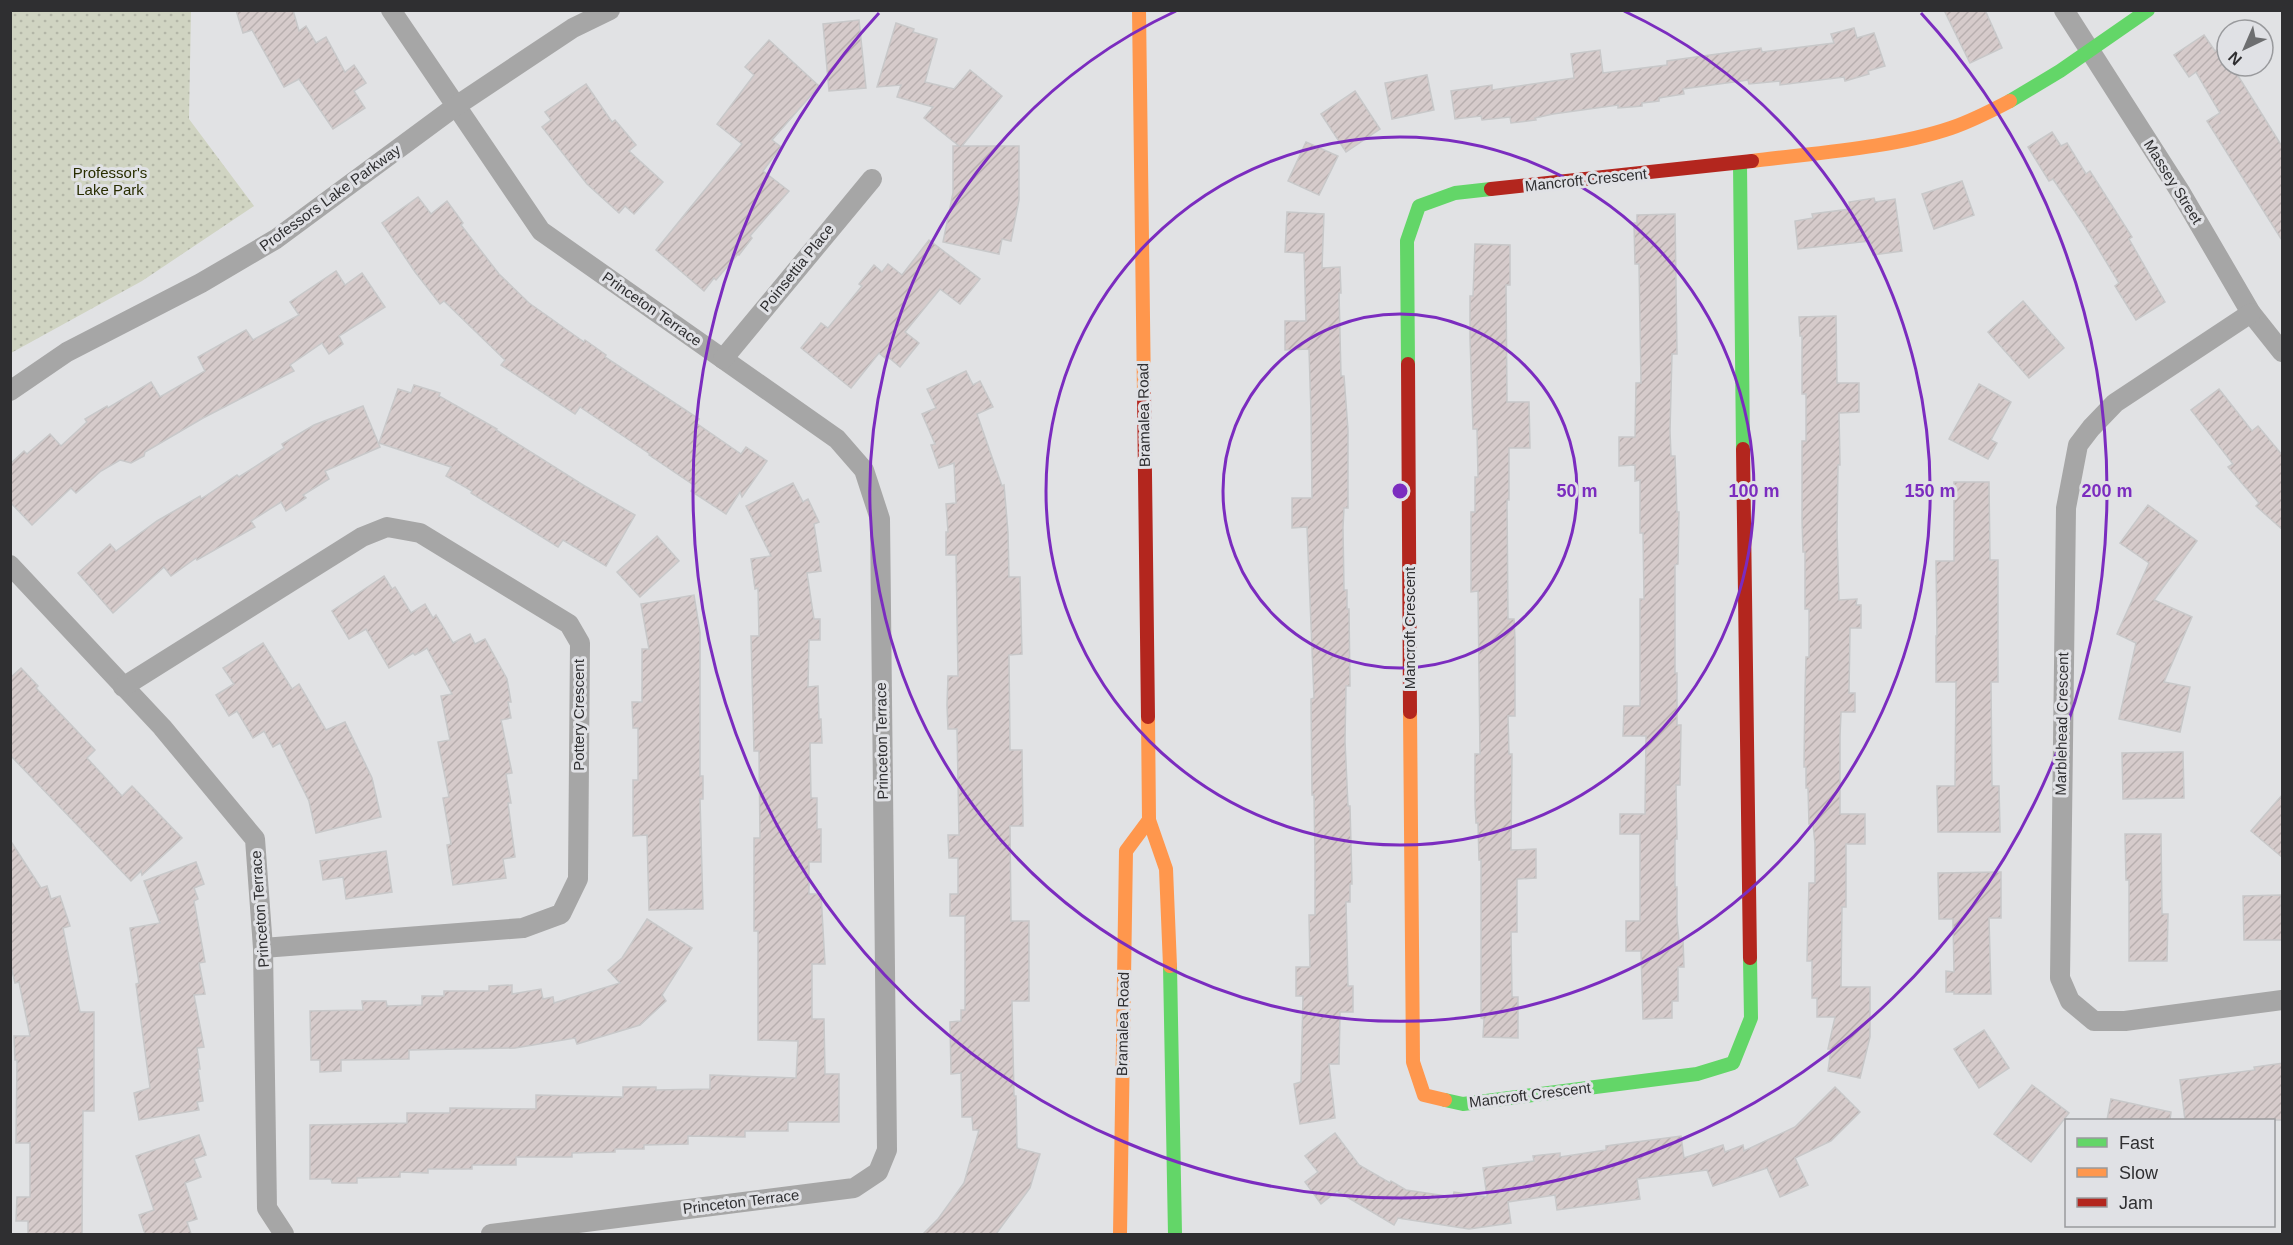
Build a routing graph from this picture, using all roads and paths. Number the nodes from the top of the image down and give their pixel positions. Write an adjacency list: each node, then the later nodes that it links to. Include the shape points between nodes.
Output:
1 (391, 10): 7 (street, Princeton Terrace)
2 (610, 10): 7 (street, Professors Lake Parkway, via 573,28)
3 (1139, 10): 16 (street, Bramalea Road)
4 (2064, 10): 6 (street, Massey Street)
5 (2148, 10): 6 (street, Mancroft Crescent)
6 (2090, 52): 8 (street, Mancroft Crescent, via 2003,106 1965,123 1908,138); 10 (street, Massey Street)
7 (456, 106): 12 (street, Princeton Terrace, via 541,231); 13 (street, Professors Lake Parkway, via 276,239 201,283 67,352)
8 (1740, 164): 8 (street, Mancroft Crescent, via 1455,193 1419,206 1407,241 1413,1062 1424,1095 1462,1104 1697,1074 1732,1063 1751,1018)
9 (872, 179): 12 (street, Poinsettia Place)
10 (2252, 313): 11 (street, Massey Street); 18 (street, Marblehead Crescent, via 2115,403 2078,445 2066,508 2060,978 2070,1001 2094,1021 2125,1021)
11 (2283, 352)
12 (723, 359): 20 (street, Princeton Terrace, via 837,439 864,470 880,519 887,1149 878,1172 854,1188)
13 (10, 391)
14 (10, 565): 15 (street, Princeton Terrace)
15 (123, 687): 17 (street, Princeton Terrace, via 162,727 255,839); 17 (street, Pottery Crescent, via 362,537 387,527 420,533 569,624 580,643 578,879 561,914 523,928)
16 (1149, 820): 21 (street, Bramalea Road, via 1126,851); 22 (street, Bramalea Road, via 1166,869 1173,1014)
17 (263, 948): 19 (street, Princeton Terrace, via 267,1208)
18 (2283, 1000)
19 (284, 1234)
20 (491, 1234)
21 (1120, 1234)
22 (1175, 1234)

